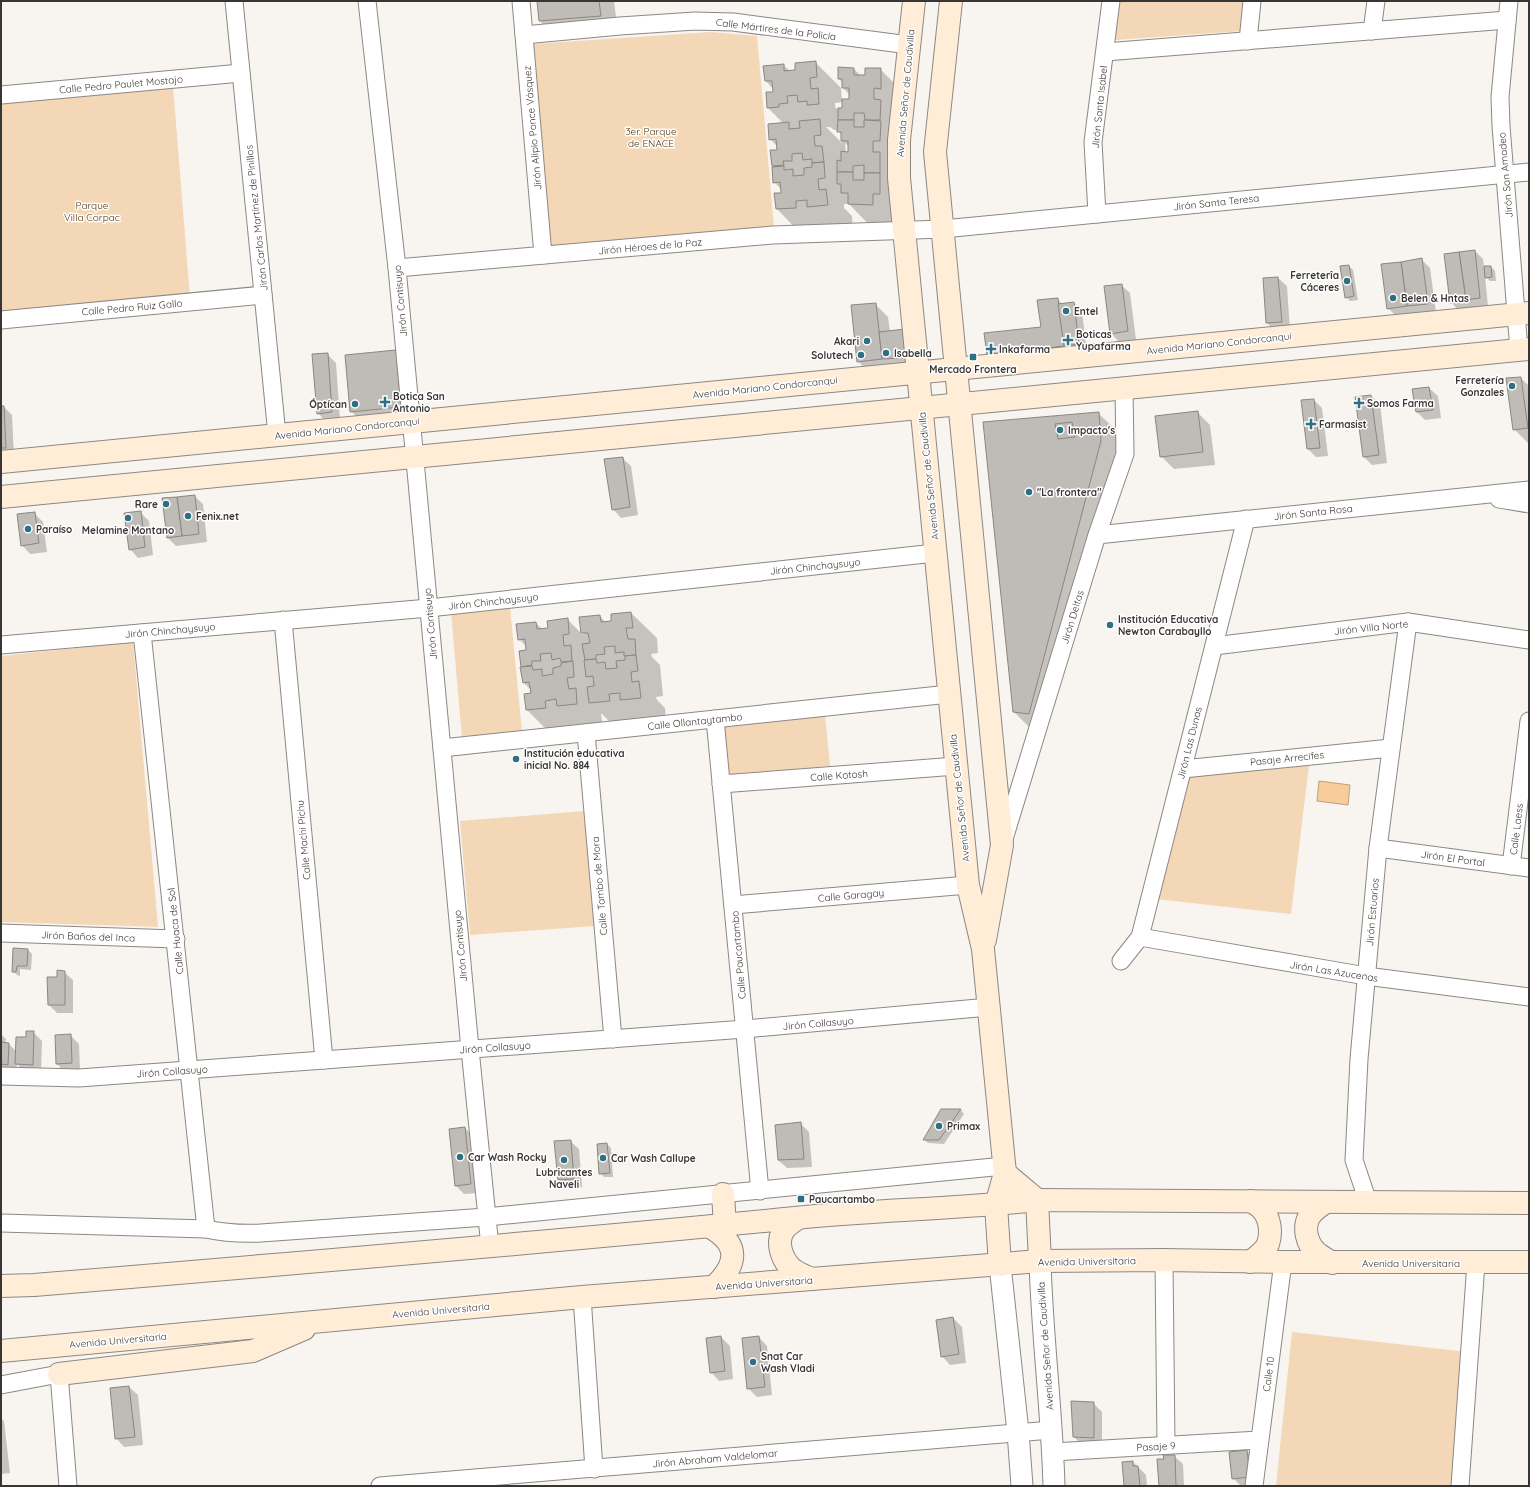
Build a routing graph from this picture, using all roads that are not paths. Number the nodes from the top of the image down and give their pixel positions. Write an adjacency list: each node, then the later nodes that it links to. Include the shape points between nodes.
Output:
1 (234, 1): 16 (street, Jirón Carlos Martínez de Pinillos)
2 (367, 1): 24 (street, Jirón Contisuyo)
3 (521, 1): 12 (street, Jirón Alipio Ponce Vásquez)
4 (914, 1): 14 (main road, Avenida Señor de Caudivilla)
5 (951, 1): 22 (main road, Avenida Señor de Caudivilla, via 936,152)
6 (1111, 1): 15 (street, Jirón Santa Isabel)
7 (1252, 1): 13 (street)
8 (1376, 1): 11 (street)
9 (1509, 1): 10 (street, Jirón San Amadeo)
10 (1507, 20): 11 (street); 19 (street, Jirón San Amadeo, via 1500,97)
11 (1372, 31): 13 (street)
12 (524, 35): 14 (street, Calle Mártires de la Policía, via 695,21 733,22); 23 (street, Jirón Alipio Ponce Vásquez)
13 (1248, 40): 15 (street)
14 (909, 45): 21 (main road, Avenida Señor de Caudivilla, via 898,160)
15 (1105, 52): 20 (street, Jirón Santa Isabel, via 1093,142)
16 (241, 73): 17 (street, Calle Pedro Paulet Mostajo); 25 (street, Jirón Carlos Martínez de Pinillos)
17 (1, 95)
18 (1529, 172): 19 (street, Jirón Santa Teresa)
19 (1505, 174): 20 (street, Jirón Santa Teresa); 26 (street, Jirón San Amadeo)
20 (1096, 214): 22 (street, Jirón Santa Teresa)
21 (903, 229): 22 (street, Jirón Santa Teresa); 23 (street, Jirón Héroes de la Paz, via 773,235); 30 (main road, Avenida Señor de Caudivilla)
22 (942, 229): 29 (main road, Avenida Señor de Caudivilla)
23 (543, 255): 24 (street, Jirón Héroes de la Paz)
24 (397, 268): 34 (street, Jirón Contisuyo)
25 (263, 295): 27 (street, Calle Pedro Ruiz Gallo); 35 (street, Jirón Carlos Martínez de Pinillos)
26 (1522, 314): 28 (street, Jirón San Amadeo); 29 (main road, Avenida Mariano Condorcanqui)
27 (1, 320)
28 (1524, 349): 31 (main road)
29 (956, 368): 30 (main road, Avenida Mariano Condorcanqui); 32 (main road, Avenida Señor de Caudivilla)
30 (918, 372): 33 (main road, Avenida Señor de Caudivilla); 34 (main road, Avenida Mariano Condorcanqui)
31 (1124, 388): 32 (main road); 43 (street, Jirón Deltas, via 1126,454)
32 (959, 403): 33 (main road); 61 (main road, Avenida Señor de Caudivilla)
33 (921, 407): 36 (main road); 44 (main road, Avenida Señor de Caudivilla)
34 (412, 422): 35 (main road, Avenida Mariano Condorcanqui); 36 (street, Jirón Contisuyo)
35 (277, 435): 37 (main road, Avenida Mariano Condorcanqui)
36 (415, 456): 40 (main road); 45 (street, Jirón Contisuyo)
37 (1, 462)
38 (1529, 490): 39 (street, Jirón Santa Rosa)
39 (1476, 495): 41 (street); 42 (street, Jirón Santa Rosa)
40 (1, 497)
41 (1529, 504)
42 (1246, 519): 43 (street, Jirón Santa Rosa); 51 (street, Jirón Las Dunas)
43 (1097, 535): 61 (street, Jirón Deltas)
44 (935, 553): 45 (street, Jirón Chinchaysuyo); 52 (main road, Avenida Señor de Caudivilla)
45 (429, 608): 46 (street, Jirón Chinchaysuyo); 56 (street, Jirón Contisuyo)
46 (283, 620): 48 (street, Jirón Chinchaysuyo); 78 (street, Calle Machi Pichu)
47 (1408, 622): 49 (street, Jirón Villa Norte); 51 (street, Jirón Villa Norte); 57 (street, Jirón Estuarios)
48 (142, 633): 50 (street, Jirón Chinchaysuyo); 69 (street, Calle Huaca de Sol)
49 (1529, 640)
50 (1, 645)
51 (1214, 646): 59 (street, Jirón Las Dunas)
52 (949, 694): 53 (street, Calle Ollantaytambo); 58 (main road, Avenida Señor de Caudivilla)
53 (715, 719): 55 (street, Calle Ollantaytambo); 60 (street, Calle Paucartambo)
54 (1529, 721): 63 (street, Calle Laess)
55 (586, 733): 56 (street, Calle Ollantaytambo); 76 (street, Calle Tambo de Mora)
56 (442, 748): 77 (street, Jirón Contisuyo)
57 (1391, 748): 59 (street, Pasaje Arrecifes); 62 (street, Jirón Estuarios)
58 (956, 766): 60 (street, Calle Kotosh); 65 (main road, Avenida Señor de Caudivilla)
59 (1182, 768): 68 (street, Jirón Las Dunas)
60 (722, 784): 66 (street, Calle Paucartambo)
61 (1002, 845): 70 (main road, Avenida Señor de Caudivilla)
62 (1378, 848): 63 (street, Jirón El Portal); 72 (street, Jirón Estuarios)
63 (1511, 866): 64 (street, Jirón El Portal)
64 (1529, 868)
65 (968, 885): 66 (street, Calle Garagay); 70 (main road, Avenida Señor de Caudivilla)
66 (733, 905): 75 (street, Calle Paucartambo)
67 (1, 933): 69 (street, Jirón Baños del Inca)
68 (1140, 937): 71 (street, Jirón Las Dunas); 72 (street, Jirón Las Azucenas)
69 (176, 939): 79 (street, Calle Huaca de Sol)
70 (984, 949): 74 (main road, Avenida Señor de Caudivilla)
71 (1121, 961)
72 (1366, 976): 73 (street, Jirón Las Azucenas); 87 (street, Jirón Estuarios, via 1354,1160)
73 (1529, 996)
74 (989, 1008): 75 (street, Jirón Collasuyo); 81 (main road, Avenida Señor de Caudivilla)
75 (745, 1029): 76 (street, Jirón Collasuyo); 82 (street, Calle Paucartambo)
76 (613, 1038): 77 (street, Jirón Collasuyo)
77 (470, 1050): 78 (street, Jirón Collasuyo); 90 (street, Jirón Contisuyo)
78 (324, 1060): 79 (street, Jirón Collasuyo)
79 (190, 1070): 80 (street, Jirón Collasuyo, via 80,1078); 94 (street, Calle Huaca de Sol)
80 (1, 1076)
81 (1005, 1170): 82 (street, via 968,1168); 84 (main road); 89 (main road, Avenida Señor de Caudivilla)
82 (760, 1191): 83 (street)
83 (724, 1194): 90 (street); 93 (main road)
84 (1037, 1200): 85 (main road); 89 (main road); 97 (main road, Avenida Señor de Caudivilla)
85 (1251, 1201): 86 (main road); 98 (main road, via 1267,1215 1270,1234 1268,1244)
86 (1326, 1202): 87 (main road); 100 (main road, via 1315,1209 1309,1217 1307,1235 1310,1245 1316,1252)
87 (1368, 1202): 88 (main road)
88 (1529, 1203)
89 (996, 1205): 91 (main road); 103 (main road, Avenida Señor de Caudivilla)
90 (486, 1217): 94 (street, via 246,1234); 95 (street, Jirón Contisuyo)
91 (798, 1218): 93 (main road); 104 (main road, via 783,1232 780,1250 790,1267)
92 (1, 1223): 94 (street)
93 (718, 1226): 95 (main road); 106 (main road, via 731,1248 732,1258 725,1277)
94 (206, 1229)
95 (490, 1246): 105 (main road, via 40,1285)
96 (1164, 1260): 97 (main road, Avenida Universitaria); 98 (main road, Avenida Universitaria); 115 (street)
97 (1040, 1261): 103 (main road, Avenida Universitaria); 112 (street, Avenida Señor de Caudivilla)
98 (1250, 1262): 99 (main road, Avenida Universitaria)
99 (1283, 1262): 100 (main road, Avenida Universitaria); 114 (street, Calle 10)
100 (1332, 1262): 102 (main road, Avenida Universitaria)
101 (1529, 1262): 102 (main road, Avenida Universitaria)
102 (1476, 1263): 123 (street)
103 (1000, 1265): 104 (main road, Avenida Universitaria); 113 (street, Avenida Señor de Caudivilla)
104 (812, 1279): 106 (main road, Avenida Universitaria)
105 (1, 1286)
106 (714, 1287): 107 (main road, Avenida Universitaria)
107 (582, 1297): 108 (main road, Avenida Universitaria); 117 (street)
108 (325, 1321): 109 (main road, Avenida Universitaria); 110 (main road, via 253,1351)
109 (1, 1351)
110 (59, 1374): 111 (street); 120 (street)
111 (1, 1385)
112 (1051, 1430): 113 (street, Jirón Abraham Valdelomar); 116 (street, Avenida Señor de Caudivilla)
113 (1018, 1432): 117 (street, Jirón Abraham Valdelomar); 119 (street, Avenida Señor de Caudivilla)
114 (1259, 1440): 115 (street, Pasaje 9); 122 (street, Calle 10)
115 (1166, 1445): 116 (street, Pasaje 9)
116 (1053, 1452): 118 (street, Avenida Señor de Caudivilla)
117 (594, 1469): 121 (street, Jirón Abraham Valdelomar)
118 (1054, 1480): 119 (street)
119 (1022, 1481)
120 (68, 1486)
121 (380, 1486)
122 (1254, 1486)
123 (1460, 1486)

